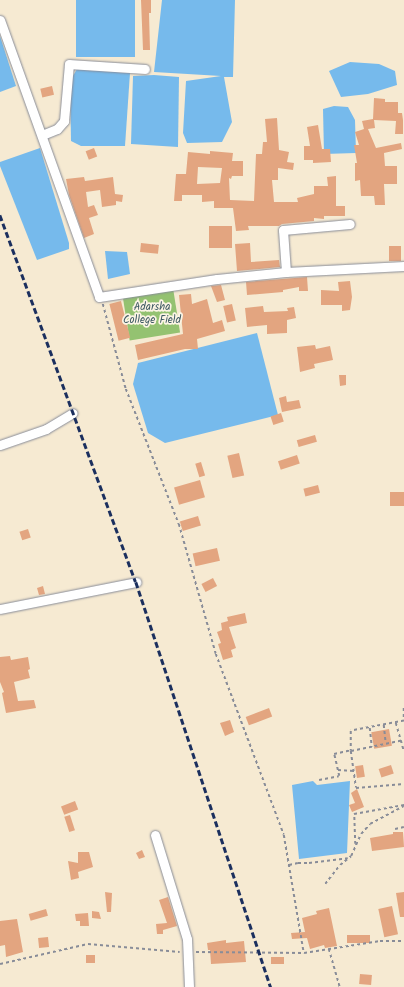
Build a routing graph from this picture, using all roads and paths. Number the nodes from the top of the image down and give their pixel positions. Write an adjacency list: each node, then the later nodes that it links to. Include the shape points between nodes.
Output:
1 (0, 20): 3 (street)
2 (145, 69): 3 (street, via 69,64 64,121 58,128)
3 (42, 136): 7 (street)
4 (350, 224): 6 (street, via 283,230)
5 (404, 266): 6 (street)
6 (286, 272): 7 (street)
7 (99, 296): 31 (path, via 126,389 179,524 216,654 284,835)
8 (73, 413): 9 (street, via 46,428)
9 (0, 445)
10 (136, 582): 11 (street)
11 (0, 609)
12 (404, 708): 13 (path, via 404,720)
13 (396, 723): 14 (path); 16 (path)
14 (384, 725): 15 (path); 17 (path)
15 (370, 728): 18 (path); 19 (path, via 351,731)
16 (403, 740): 17 (path); 20 (path)
17 (386, 744): 18 (path)
18 (372, 747): 19 (path)
19 (351, 750): 21 (path, via 334,754); 22 (path)
20 (404, 751)
21 (338, 770): 22 (path); 23 (path, via 339,776)
22 (354, 771): 24 (path, via 356,788)
23 (318, 780)
24 (404, 784)
25 (404, 806): 29 (path, via 370,824 361,834); 29 (path, via 354,814)
26 (404, 827): 27 (path)
27 (395, 829)
28 (154, 835): 35 (street, via 187,939)
29 (356, 846): 30 (path)
30 (349, 857): 31 (path); 32 (path)
31 (289, 865): 36 (path)
32 (325, 884)
33 (404, 941): 34 (path, via 380,941)
34 (329, 949): 36 (path); 39 (path)
35 (188, 952): 36 (path); 37 (path, via 88,944); 38 (street)
36 (304, 953)
37 (0, 964)
38 (189, 987)
39 (340, 987)

